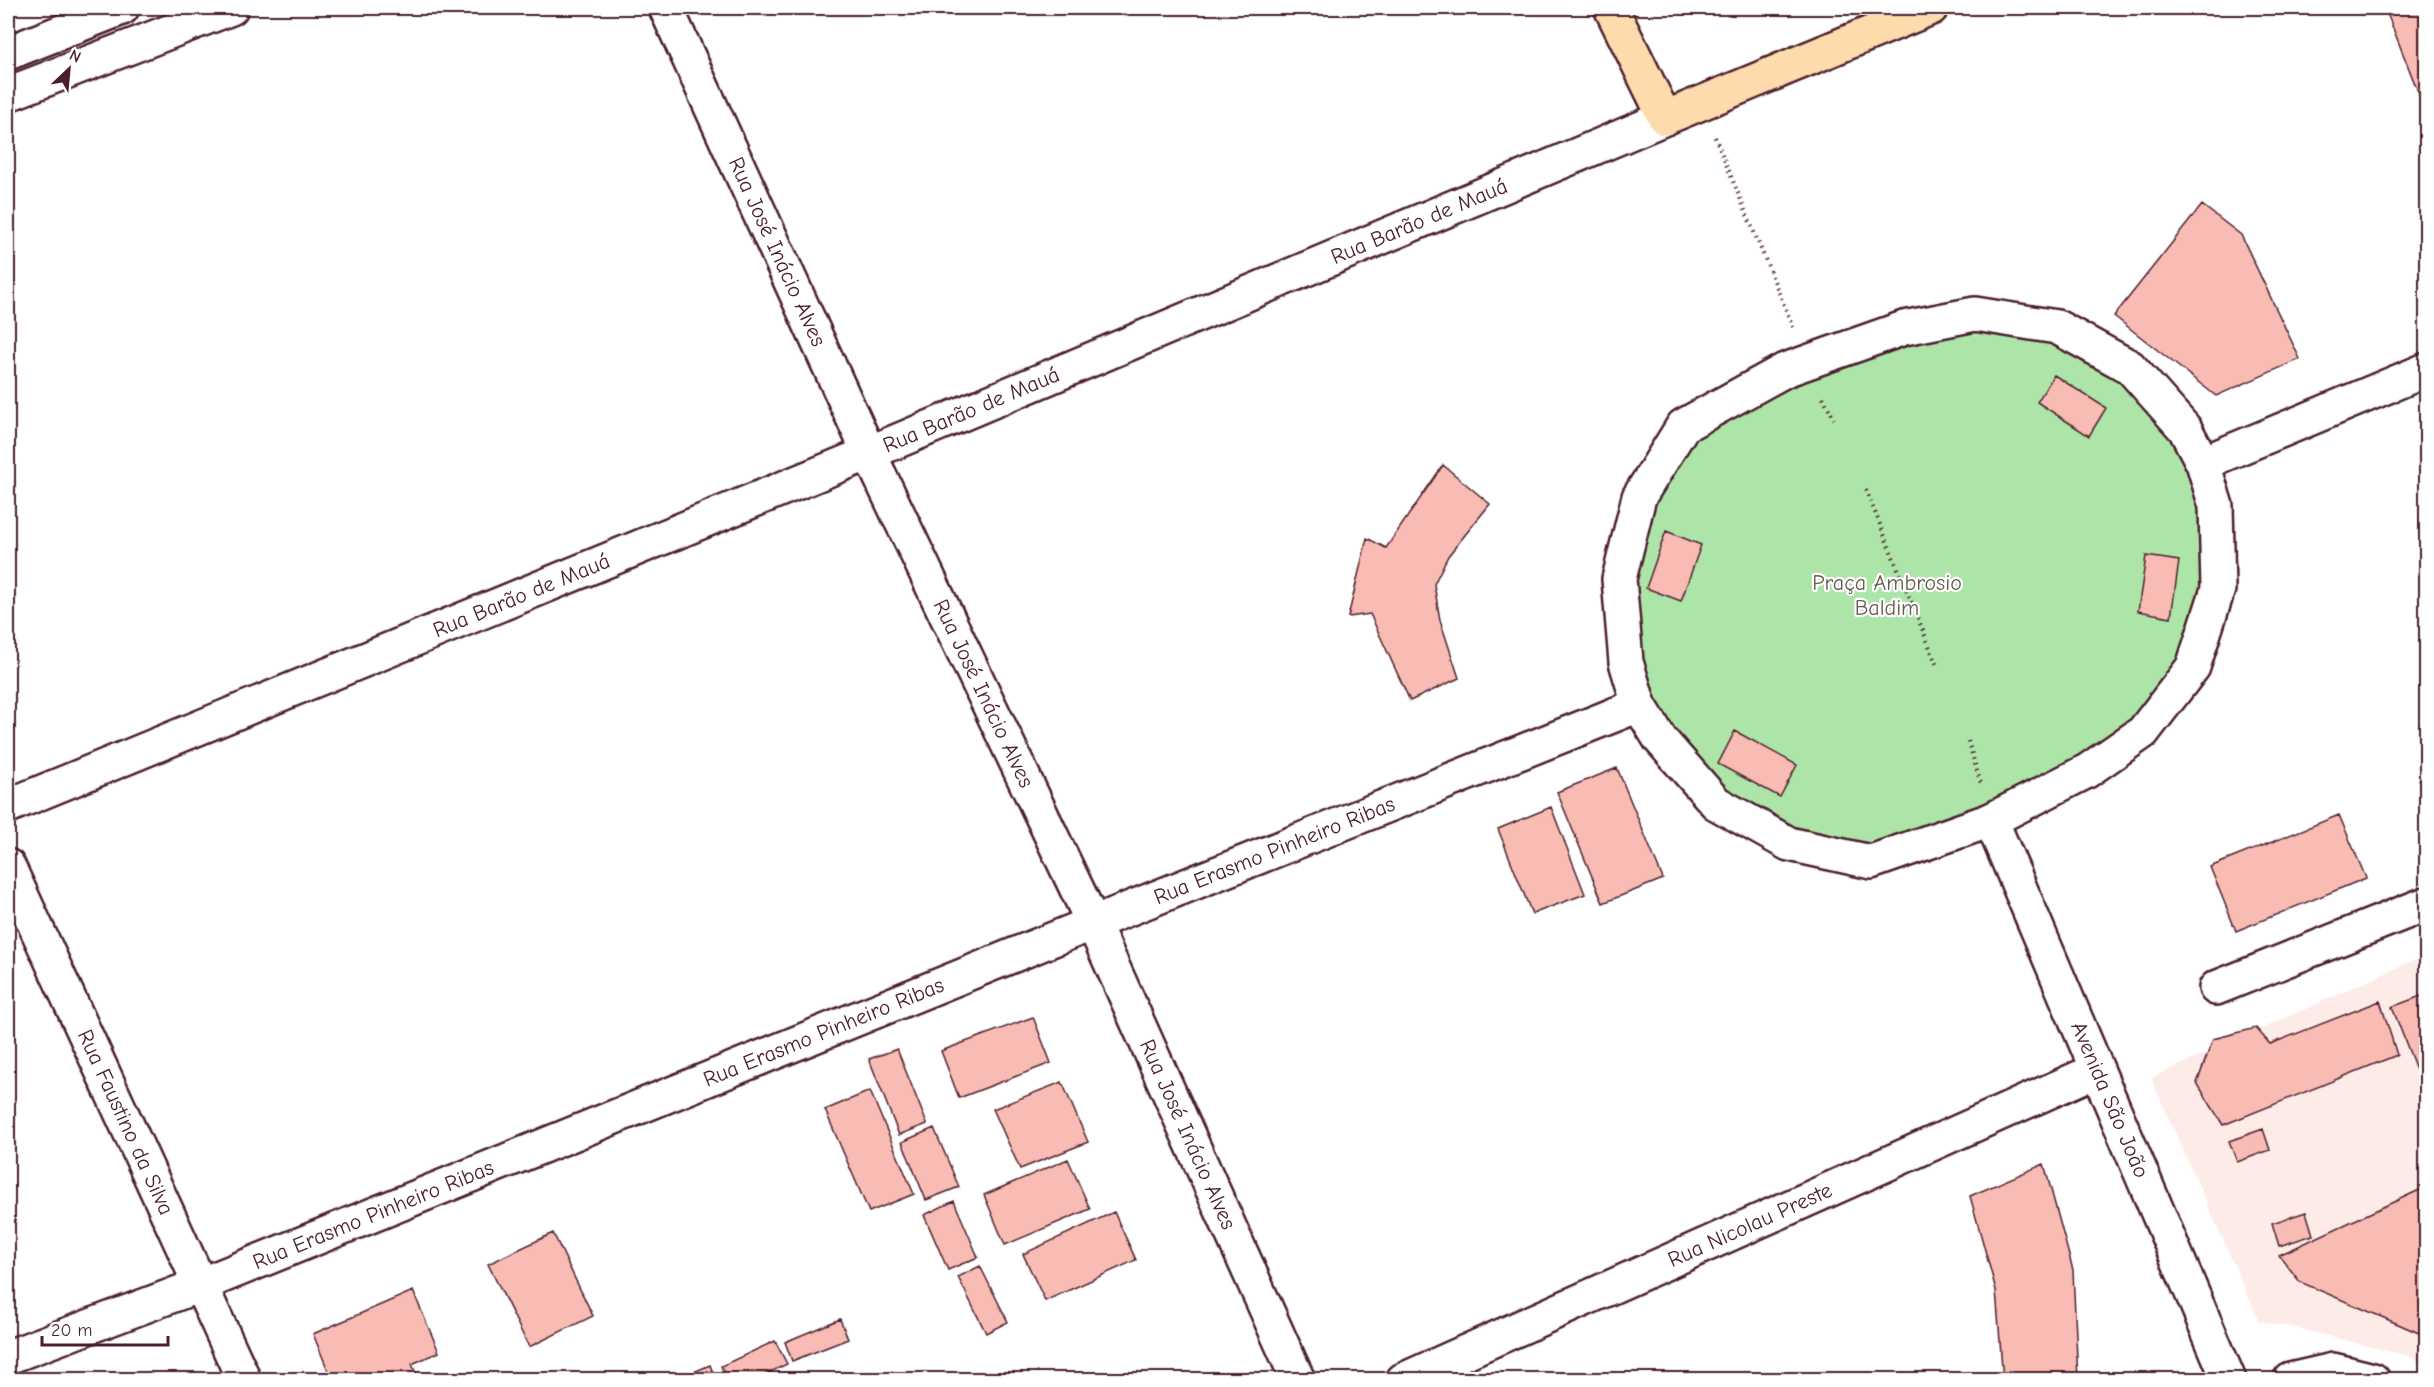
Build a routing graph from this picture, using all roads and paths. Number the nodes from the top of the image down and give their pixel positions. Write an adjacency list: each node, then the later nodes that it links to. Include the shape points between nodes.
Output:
1 (122, 8): 6 (street)
2 (231, 8): 7 (street)
3 (666, 8): 13 (street, Rua José Inácio Alves)
4 (1611, 8): 9 (main road)
5 (1931, 8): 8 (main road, Rua Barão de Mauá)
6 (8, 53)
7 (8, 94)
8 (1701, 103): 9 (main road, Rua Barão de Mauá); 10 (path)
9 (1665, 118): 13 (street, Rua Barão de Mauá)
10 (1808, 362): 12 (path); 14 (street, via 1904,328 1975,314 2057,327 2130,367 2185,429); 17 (street, via 1785,370 1683,426 1639,497 1620,579 1626,662)
11 (2427, 370): 14 (street)
12 (1833, 419)
13 (868, 453): 18 (street, Rua Barão de Mauá); 22 (street, Rua José Inácio Alves)
14 (2204, 464): 19 (street, via 2216,506 2218,589 2193,667 2143,732 2087,771)
15 (1866, 490): 16 (path)
16 (1938, 668)
17 (1639, 705): 19 (street, via 1660,739 1716,803 1789,844 1871,862); 22 (street, Rua Erasmo Pinheiro Ribas)
18 (8, 806)
19 (1991, 820): 24 (street, Avenida São João)
20 (8, 866): 25 (street, Rua Faustino da Silva)
21 (2427, 904): 23 (street)
22 (1093, 923): 25 (street, Rua Erasmo Pinheiro Ribas); 28 (street, Rua José Inácio Alves)
23 (2216, 988)
24 (2097, 1070): 29 (street, Rua Nicolau Preste); 30 (street, Avenida São João)
25 (200, 1285): 26 (street, Rua Erasmo Pinheiro Ribas); 27 (street, Rua Faustino da Silva)
26 (8, 1357)
27 (244, 1380)
28 (1298, 1380)
29 (1403, 1380)
30 (2229, 1380)
31 (2290, 1380): 32 (street, via 2333,1370)
32 (2373, 1380)

